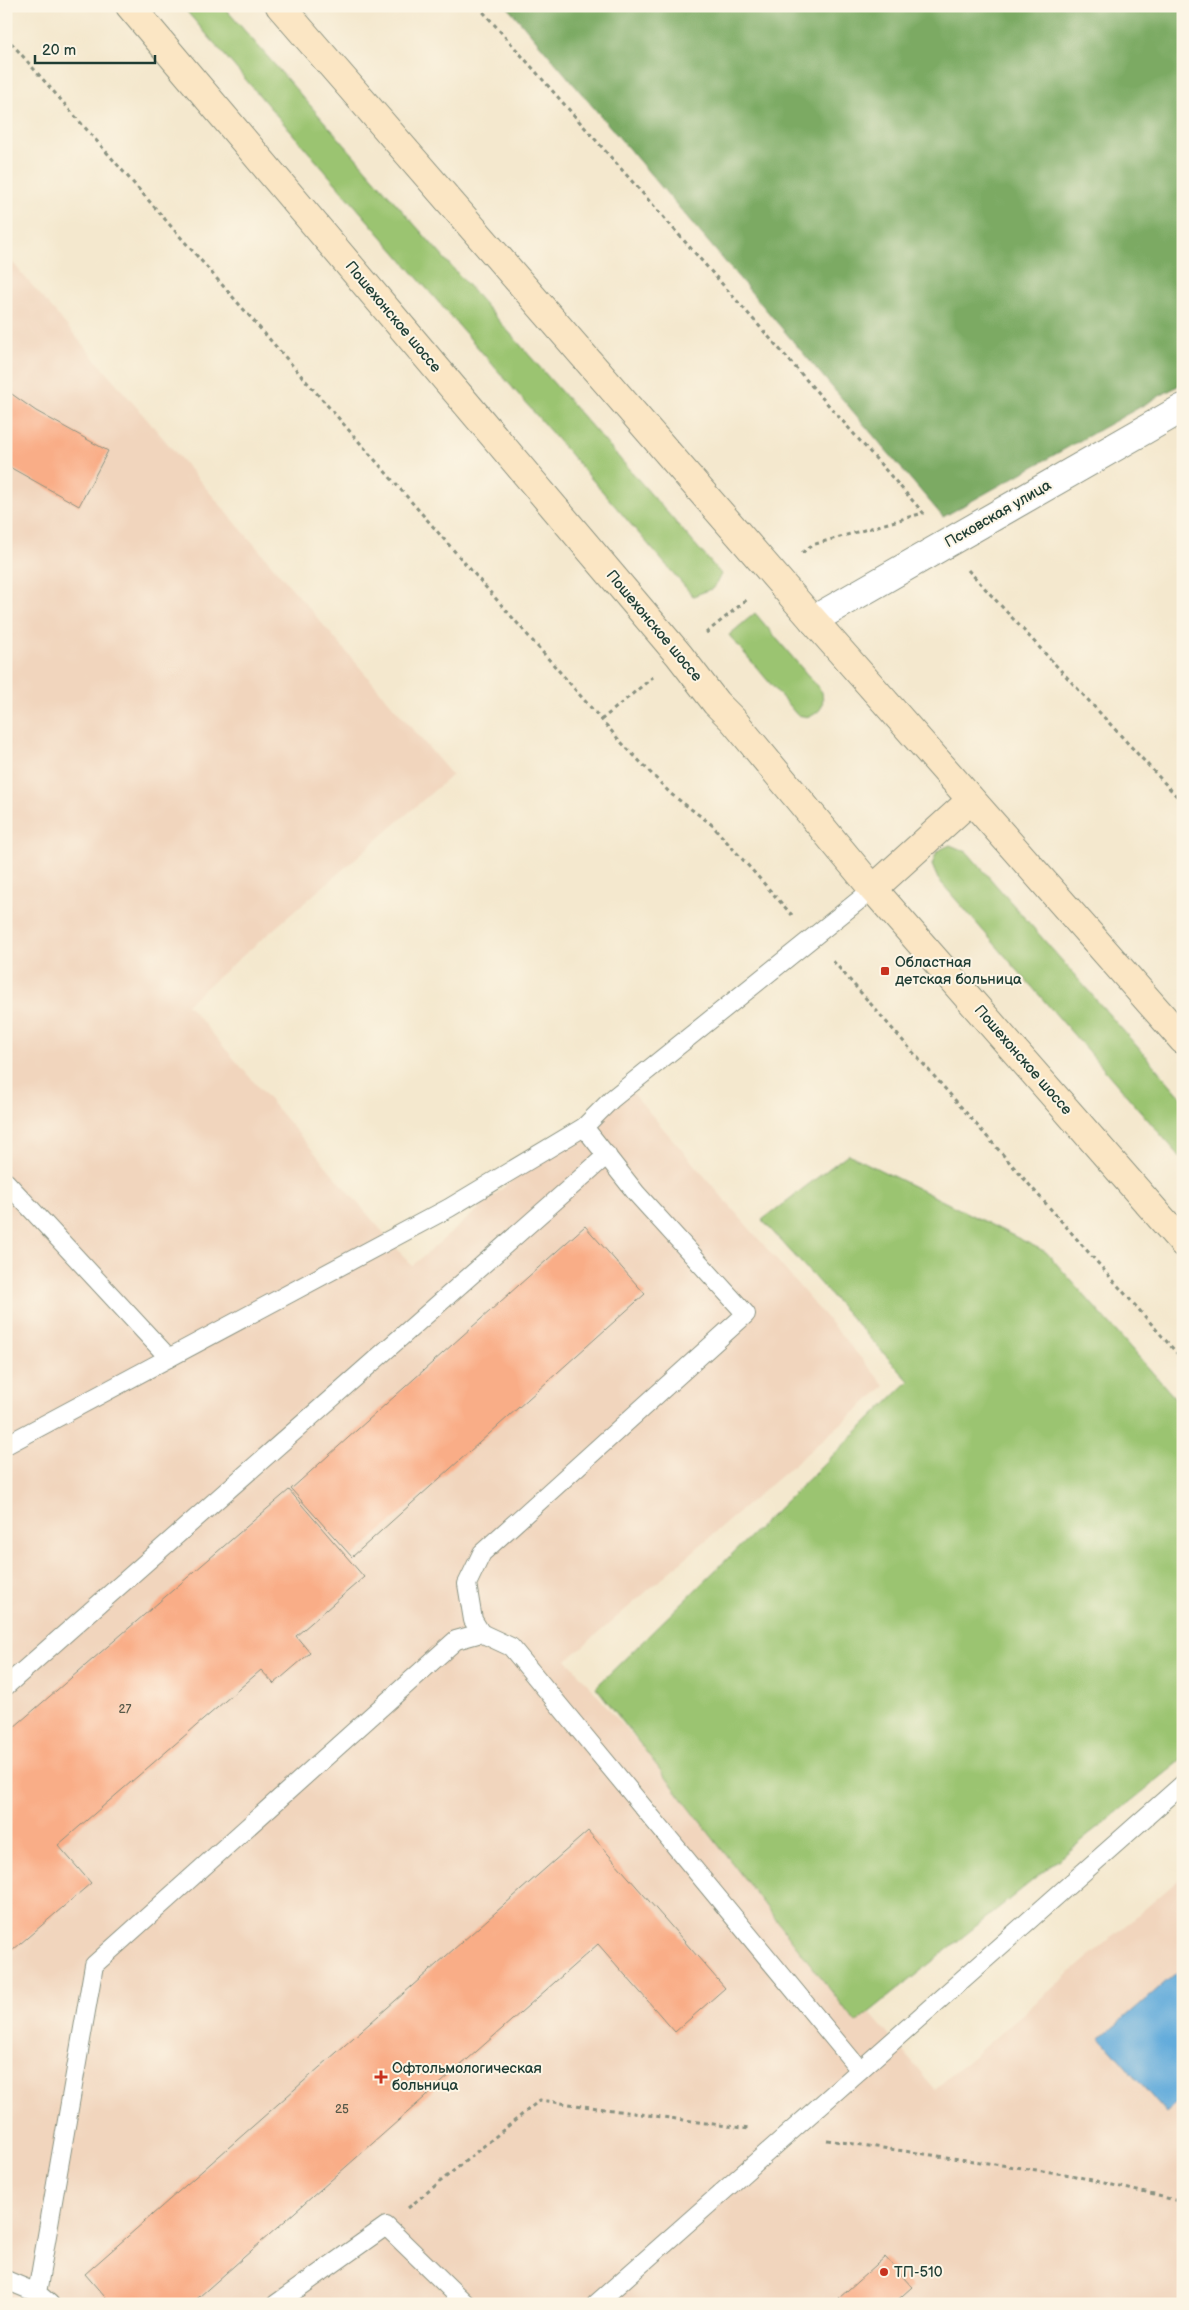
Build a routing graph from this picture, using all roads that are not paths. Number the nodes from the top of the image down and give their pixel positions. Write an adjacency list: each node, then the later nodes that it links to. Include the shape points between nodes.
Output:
1 (130, 6): 6 (main road, Пошехонское шоссе)
2 (280, 6): 4 (main road)
3 (1183, 408): 4 (street, Псковская улица)
4 (813, 620): 5 (main road)
5 (971, 800): 6 (main road); 7 (main road)
6 (873, 889): 8 (lane, via 612,1099); 11 (main road, Пошехонское шоссе)
7 (1183, 1040)
8 (584, 1127): 9 (lane); 12 (lane, via 449,1208)
9 (606, 1155): 14 (lane, via 746,1314 482,1553 467,1584 473,1620); 15 (lane)
10 (6, 1182): 12 (lane)
11 (1183, 1242)
12 (169, 1358): 13 (lane)
13 (6, 1445)
14 (481, 1633): 17 (lane, via 511,1647); 19 (lane, via 456,1640 94,1966)
15 (6, 1686)
16 (1183, 1784): 17 (lane)
17 (860, 2070): 22 (lane)
18 (6, 2280): 19 (lane)
19 (43, 2298)
20 (276, 2304): 21 (lane, via 386,2226)
21 (466, 2304)
22 (596, 2304)

